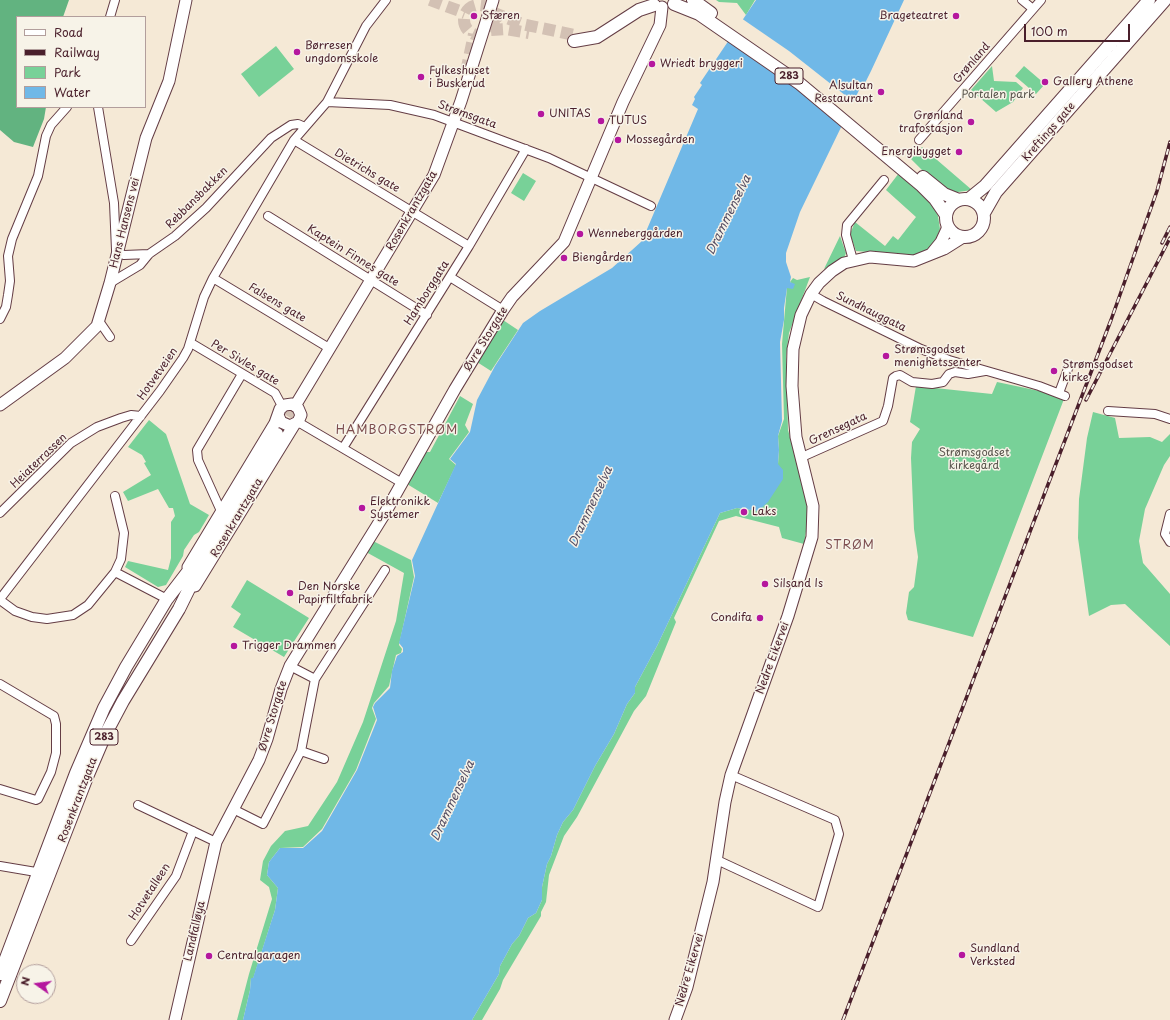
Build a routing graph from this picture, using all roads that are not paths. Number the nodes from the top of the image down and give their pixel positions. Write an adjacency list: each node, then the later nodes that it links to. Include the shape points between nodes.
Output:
1 (115, 0): 13 (street)
2 (386, 0): 15 (street, Hotvetveien, via 366,26)
3 (493, 0): 18 (main road, Rosenkrantzgata)
4 (638, 0): 11 (main road, 283, via 622,15 601,28 574,38 597,37 640,10)
5 (693, 0): 14 (main road, 283)
6 (1022, 0): 12 (street)
7 (1041, 0): 12 (street, Grønland)
8 (186, 1): 34 (main road, Hans Hansens vei, via 169,81 146,138)
9 (676, 2): 11 (main road, 283); 14 (main road, 283)
10 (1153, 2): 26 (main road, Kreftings gate, via 978,193); 29 (main road, Kreftings gate, via 996,192)
11 (655, 4): 24 (main road, Øvre Storgate, via 660,25 623,102)
12 (1033, 10): 21 (street, Grønland)
13 (110, 16)
14 (726, 27): 23 (main road, 283, via 854,122)
15 (326, 102): 18 (street, Strømsgata, via 390,104); 19 (street, Hotvetveien)
16 (66, 108): 37 (street, via 52,124 46,136 38,176 12,239)
17 (98, 108): 34 (street, via 114,203 115,242)
18 (454, 122): 22 (street, Strømsgata); 28 (main road, Rosenkrantzgata, via 434,175)
19 (305, 127): 20 (street, Hotvetveien); 36 (street, Rebbansbakken, via 291,125 271,138 206,208 175,236)
20 (294, 140): 28 (street, Dietrichs gate); 41 (street, Hotvetveien)
21 (919, 140)
22 (526, 149): 24 (street, Strømsgata); 33 (street, Hamborggata)
23 (908, 169): 26 (main road, 283, via 940,191); 31 (main road, 283, via 931,194)
24 (592, 180): 27 (street, Strømsgata); 45 (main road, Øvre Storgate, via 564,242)
25 (884, 180): 39 (street, via 847,225 846,235)
26 (964, 200): 29 (main road, 283, via 979,204); 31 (main road, via 952,204)
27 (651, 206)
28 (412, 211): 33 (street, Dietrichs gate); 42 (main road, Rosenkrantzgata)
29 (984, 213): 32 (main road, via 980,230 969,237)
30 (268, 216): 42 (street, Kaptein Finnes gate)
31 (947, 221): 32 (main road, 283, via 955,235); 35 (main road, via 941,242)
32 (963, 237): 35 (main road, via 944,250)
33 (469, 246): 40 (street, Hamborggata)
34 (118, 253): 36 (street); 43 (main road, Hans Hansens vei)
35 (932, 253): 39 (main road, via 914,261 876,257)
36 (149, 254): 43 (street, Rebbansbakken, via 140,265)
37 (8, 256): 38 (street); 47 (street, via 10,281 6,307)
38 (0, 260)
39 (853, 260): 44 (main road, via 832,271)
40 (450, 277): 45 (street); 46 (street, Hamborggata)
41 (213, 278): 50 (street, Hotvetveien, via 204,297); 51 (street, Falsens gate)
42 (370, 280): 46 (street, Kaptein Finnes gate); 51 (main road, Rosenkrantzgata)
43 (110, 283): 48 (main road, Hans Hansens vei)
44 (811, 294): 53 (street, Sundhauggata, via 921,349); 64 (main road, Nedre Eikervei, via 795,336 792,366 796,437)
45 (503, 310): 65 (main road, Øvre Storgate)
46 (426, 315): 63 (street, Hamborggata)
47 (0, 319)
48 (99, 321): 49 (street); 55 (main road, Hans Hansens vei, via 93,331 65,358)
49 (110, 337)
50 (191, 343): 54 (street, Per Sivles gate); 59 (street, Hotvetveien, via 184,358)
51 (329, 348): 56 (main road, Rosenkrantzgata)
52 (1069, 366): 53 (street, Sundhauggata, via 1062,395)
53 (986, 370): 64 (street, Grensegata, via 968,374 955,372 949,374 943,382 932,384 912,382 900,375 896,376 893,378 883,421)
54 (242, 374): 57 (street, Per Sivles gate, via 275,393); 67 (street, via 198,450 198,460)
55 (0, 405)
56 (296, 406): 57 (main road, via 289,404); 61 (main road, via 301,415)
57 (280, 411): 61 (main road, via 284,425); 67 (main road, Rosenkrantzgata)
58 (1108, 411): 60 (street, via 1155,414)
59 (140, 416): 68 (street, Heiaterrassen, via 121,418 71,443); 75 (street, Hotvetveien)
60 (1170, 419)
61 (296, 424): 63 (street); 77 (main road, Rosenkrantzgata, via 201,578)
62 (277, 434): 70 (main road, Rosenkrantzgata / 283)
63 (343, 448): 65 (street)
64 (802, 458): 83 (main road, Nedre Eikervei, via 813,506 812,537 788,616)
65 (402, 483): 78 (main road, Øvre Storgate)
66 (116, 496): 73 (street, via 124,533 121,559)
67 (221, 511): 74 (main road, Rosenkrantzgata)
68 (0, 513)
69 (1170, 514): 71 (street, via 1165,534)
70 (213, 540): 74 (main road, Rosenkrantzgata / 283); 77 (main road, Rosenkrantzgata / 283)
71 (1170, 542)
72 (385, 570): 79 (street)
73 (115, 572): 75 (street, via 88,605 73,615 47,619 32,617 15,611); 76 (street)
74 (178, 584): 76 (main road, Rosenkrantzgata / 283)
75 (0, 599)
76 (167, 600): 91 (main road, Rosenkrantzgata / 283, via 104,708 88,743)
77 (179, 609): 91 (main road, Rosenkrantzgata / 283, via 105,735)
78 (290, 666): 79 (street, Øvre Storgate); 86 (main road, Øvre Storgate, via 267,739)
79 (315, 678): 81 (street)
80 (0, 684): 84 (street, via 54,716 56,746 55,762 38,799)
81 (301, 751): 82 (street); 86 (street, via 263,824)
82 (324, 759)
83 (731, 775): 89 (main road, Nedre Eikervei); 89 (street, via 836,820 839,834 818,907)
84 (0, 789)
85 (138, 805): 87 (street)
86 (234, 809): 88 (main road, Øvre Storgate)
87 (193, 831): 88 (street); 92 (street, Hotvetalleen, via 176,876)
88 (216, 842): 95 (main road, Landfalløya)
89 (717, 860): 96 (main road, Nedre Eikervei, via 700,938)
90 (0, 866): 91 (street)
91 (44, 874): 93 (main road, Rosenkrantzgata / 283); 94 (main road, Rosenkrantzgata / 283)
92 (131, 941)
93 (0, 974)
94 (0, 1001)
95 (175, 1020)
96 (675, 1020)

